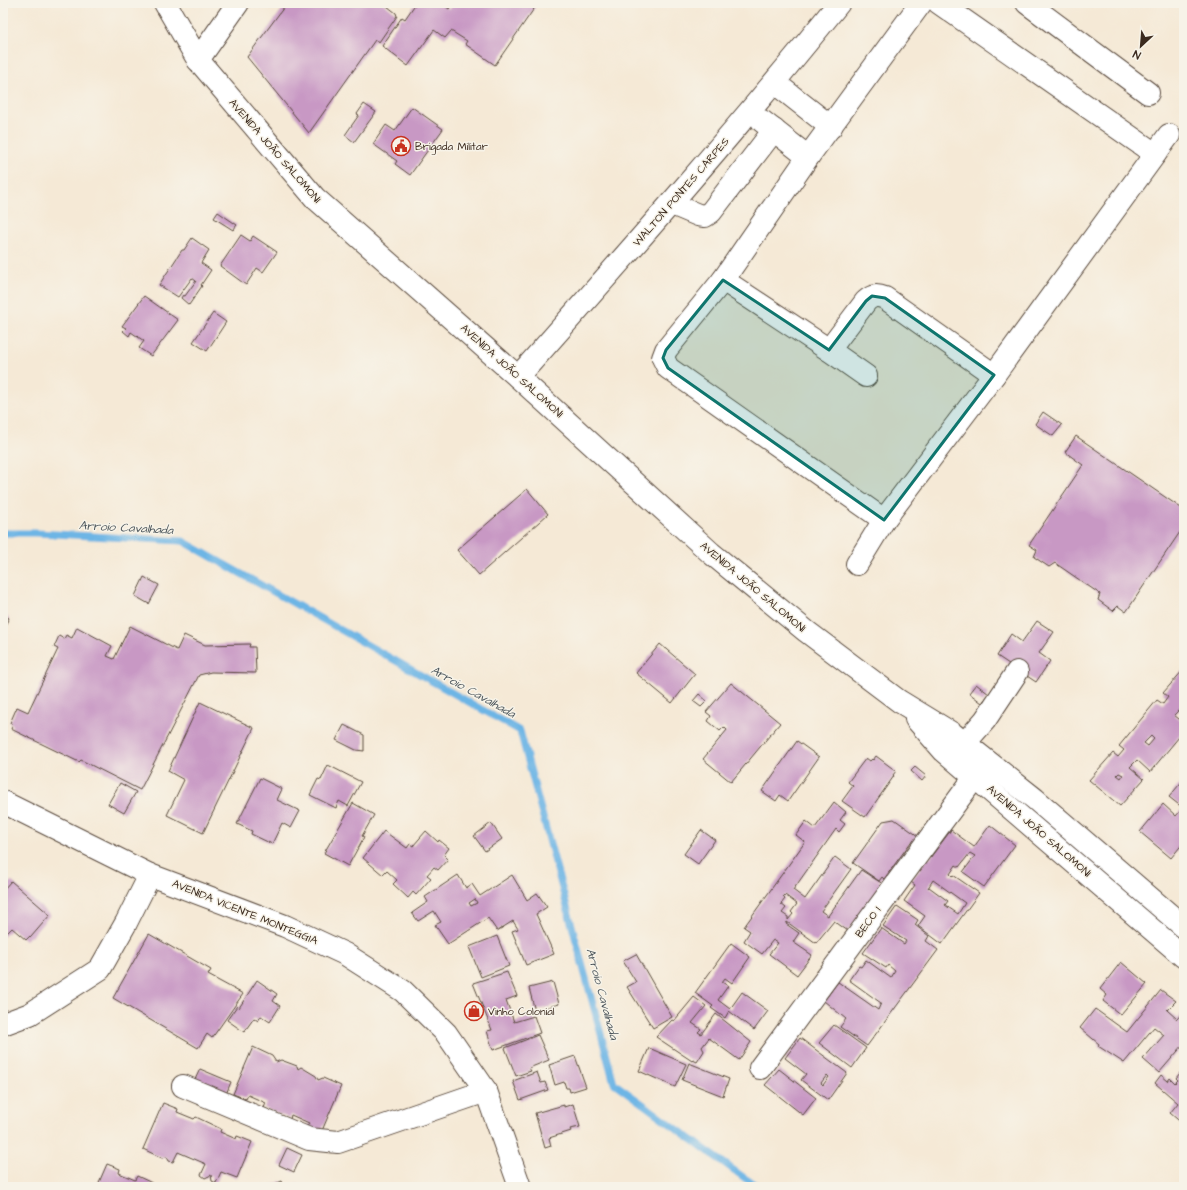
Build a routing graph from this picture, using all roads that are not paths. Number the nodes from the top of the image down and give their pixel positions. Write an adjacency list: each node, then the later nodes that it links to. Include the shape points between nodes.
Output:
1 (165, 3): 7 (street, AVENIDA JOÃO SALOMONI)
2 (238, 3): 7 (street)
3 (839, 3): 8 (street, WALTON PONTES CARPES)
4 (921, 3): 11 (street)
5 (939, 3): 14 (street)
6 (1027, 3): 9 (street)
7 (198, 60): 21 (street, AVENIDA JOÃO SALOMONI, via 315,198)
8 (775, 83): 10 (street, WALTON PONTES CARPES); 11 (street)
9 (1148, 93)
10 (750, 112): 12 (street); 16 (street, WALTON PONTES CARPES)
11 (831, 127): 15 (street)
12 (774, 130): 15 (street); 16 (street, via 711,212 705,216 698,215)
13 (1169, 135): 14 (street)
14 (1155, 154): 19 (street)
15 (808, 157): 17 (street)
16 (672, 204): 21 (street, WALTON PONTES CARPES)
17 (723, 280): 18 (street); 22 (street, via 666,350 663,358 668,368)
18 (829, 350): 19 (street, via 866,301 878,295); 20 (street)
19 (994, 375): 22 (street)
20 (866, 376)
21 (518, 377): 25 (street, AVENIDA JOÃO SALOMONI, via 711,553 806,631)
22 (884, 520): 23 (street)
23 (857, 564)
24 (1017, 672): 26 (street, via 985,720)
25 (899, 701): 26 (street, AVENIDA JOÃO SALOMONI, via 953,734); 27 (street, AVENIDA JOÃO SALOMONI, via 944,750)
26 (964, 744): 30 (street, AVENIDA JOÃO SALOMONI, via 1036,799)
27 (975, 777): 31 (street, AVENIDA JOÃO SALOMONI); 33 (street, BECO 1)
28 (3, 802): 29 (street, AVENIDA VICENTE MONTEGGIA)
29 (150, 875): 32 (street, via 100,969 30,1014); 35 (street, AVENIDA VICENTE MONTEGGIA, via 285,926 345,954 403,991 446,1033)
30 (1184, 927)
31 (1184, 956)
32 (3, 1024)
33 (760, 1068)
34 (183, 1086): 35 (street, via 309,1139 338,1142)
35 (486, 1091): 36 (street, AVENIDA VICENTE MONTEGGIA)
36 (520, 1187)

